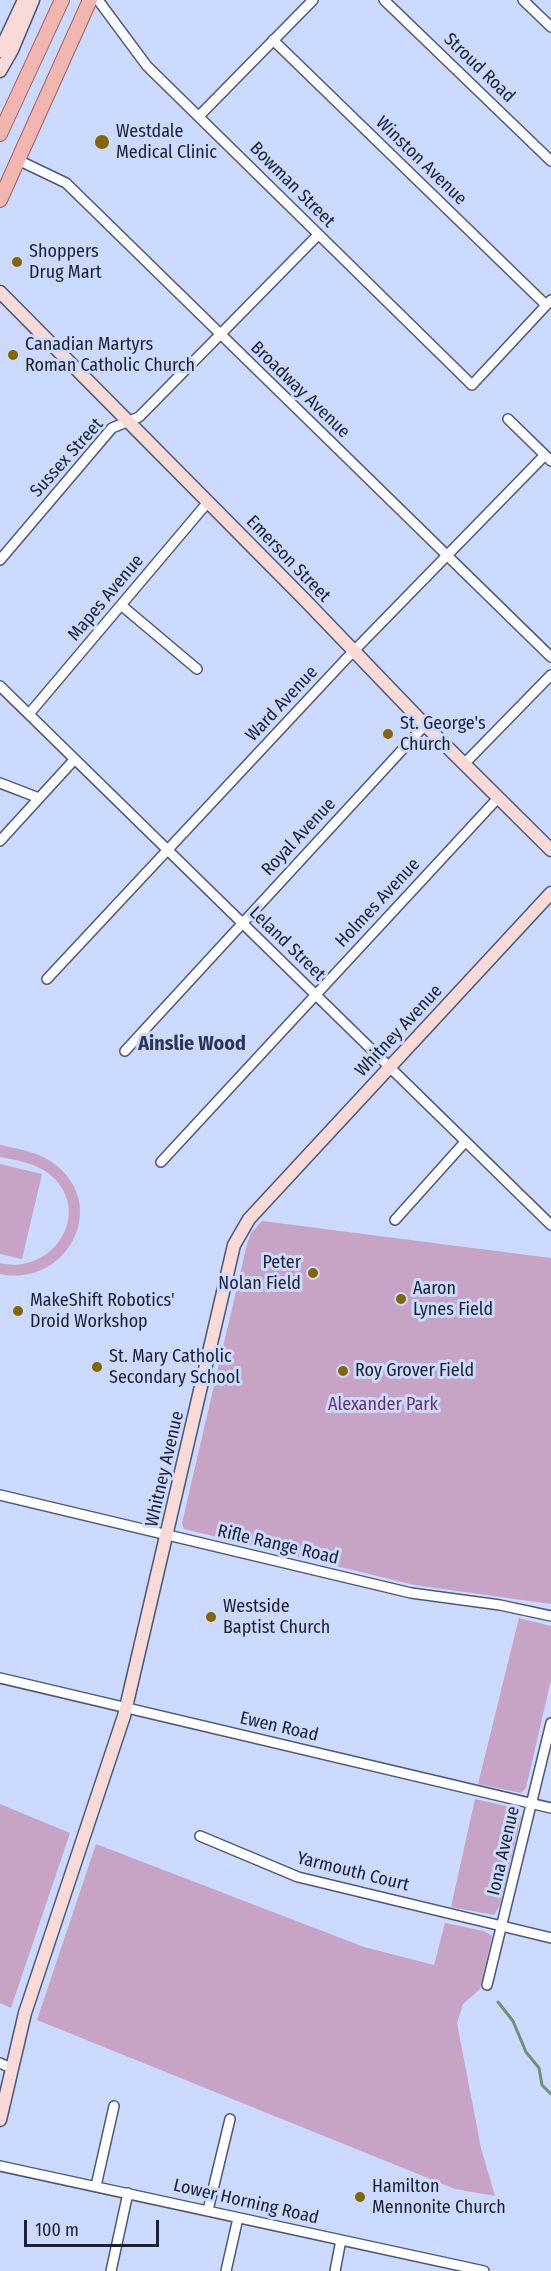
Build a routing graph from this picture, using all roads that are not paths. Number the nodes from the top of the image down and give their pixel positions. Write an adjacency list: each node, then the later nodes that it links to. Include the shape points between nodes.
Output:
1 (24, 0): 11 (street)
2 (33, 0): 12 (street)
3 (62, 0): 14 (main road)
4 (90, 0): 15 (main road)
5 (99, 0): 13 (street, Bowman Street, via 147,66)
6 (313, 0): 10 (street)
7 (384, 0): 16 (street, Stroud Road)
8 (523, 0): 9 (street)
9 (551, 27)
10 (273, 40): 13 (street); 20 (street, Winston Avenue)
11 (0, 51)
12 (0, 71)
13 (199, 116): 18 (street, Bowman Street)
14 (0, 134)
15 (18, 160): 17 (main road); 21 (street, Broadway Avenue, via 66,183)
16 (551, 161)
17 (0, 200)
18 (318, 235): 20 (street, Bowman Street, via 472,385); 21 (street, Sussex Street)
19 (0, 292): 23 (street, Emerson Street)
20 (549, 303)
21 (220, 335): 23 (street, Sussex Street, via 139,417); 26 (street, Broadway Avenue)
22 (508, 419): 24 (street)
23 (129, 422): 25 (street, Emerson Street); 27 (street, Sussex Street, via 112,428)
24 (548, 458): 26 (street, Ward Avenue)
25 (208, 502): 28 (street, Mapes Avenue); 29 (street, Emerson Street)
26 (448, 557): 29 (street, Ward Avenue); 30 (street, Broadway Avenue)
27 (0, 560)
28 (121, 605): 31 (street); 34 (street, Mapes Avenue)
29 (353, 652): 35 (street, Emerson Street); 43 (street, Ward Avenue)
30 (551, 657)
31 (197, 669)
32 (551, 675): 37 (street)
33 (0, 686): 34 (street, Leland Street)
34 (29, 714): 36 (street, Leland Street)
35 (425, 725): 37 (street, Emerson Street); 45 (street, Royal Avenue)
36 (74, 760): 39 (street); 43 (street, Leland Street)
37 (464, 764): 40 (street, Emerson Street)
38 (0, 783): 39 (street)
39 (39, 798): 41 (street)
40 (498, 798): 42 (street, Emerson Street); 47 (street, Holmes Avenue)
41 (0, 841)
42 (551, 850)
43 (168, 851): 45 (street, Leland Street); 46 (street, Ward Avenue)
44 (551, 893): 49 (street, Whitney Avenue)
45 (242, 923): 47 (street, Leland Street); 48 (street, Royal Avenue)
46 (47, 979)
47 (315, 995): 49 (street, Leland Street); 51 (street, Holmes Avenue)
48 (125, 1051)
49 (389, 1067): 50 (street, Leland Street); 55 (street, Whitney Avenue, via 241,1229 234,1245)
50 (465, 1142): 52 (street); 53 (street, Leland Street)
51 (160, 1162)
52 (395, 1220)
53 (551, 1225)
54 (0, 1495): 55 (street, Rifle Range Road)
55 (167, 1535): 56 (street, Rifle Range Road, via 411,1593); 58 (street, Whitney Avenue)
56 (551, 1616)
57 (0, 1678): 58 (street, Ewen Road)
58 (126, 1707): 60 (street, Ewen Road); 66 (street, Whitney Avenue)
59 (551, 1723): 60 (street, Iona Avenue)
60 (532, 1803): 61 (street, Ewen Road); 63 (street, Iona Avenue)
61 (551, 1808)
62 (200, 1836): 63 (street, Yarmouth Court, via 298,1877)
63 (503, 1926): 64 (street, Yarmouth Court); 65 (street, Iona Avenue)
64 (551, 1938)
65 (488, 1985)
66 (6, 2066): 69 (street, Whitney Avenue)
67 (114, 2106): 71 (street)
68 (230, 2119): 73 (street)
69 (0, 2120)
70 (0, 2166): 71 (street, Lower Horning Road)
71 (96, 2186): 72 (street, Lower Horning Road)
72 (128, 2193): 73 (street, Lower Horning Road); 76 (street)
73 (208, 2210): 74 (street, Lower Horning Road)
74 (238, 2218): 75 (street, Lower Horning Road); 77 (street)
75 (341, 2240): 78 (street); 79 (street, Lower Horning Road)
76 (111, 2271)
77 (226, 2271)
78 (335, 2271)
79 (484, 2271)

